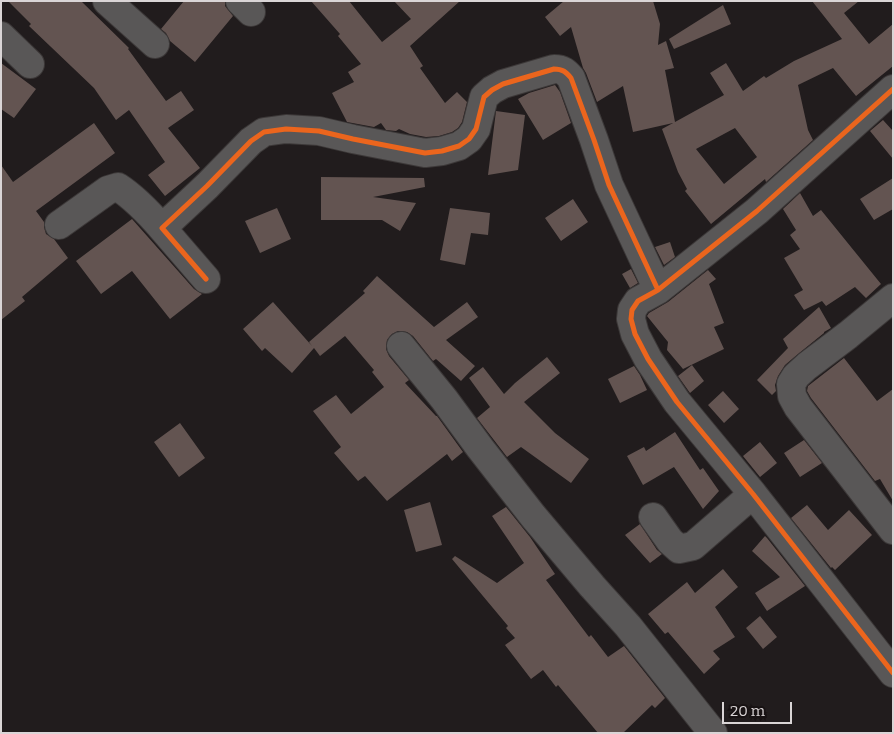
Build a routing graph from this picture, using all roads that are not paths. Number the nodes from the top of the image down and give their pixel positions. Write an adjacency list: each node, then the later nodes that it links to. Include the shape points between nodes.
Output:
1 (107, 1): 3 (street)
2 (1, 36): 4 (street)
3 (155, 44)
4 (30, 64)
5 (893, 89): 9 (street, via 757,211)
6 (60, 225): 7 (street, via 108,190 118,188)
7 (162, 228): 8 (street); 9 (street, via 264,132 320,130 417,151 442,151 469,139 476,129 484,97 492,90 560,69 571,78 609,185)
8 (206, 279)
9 (658, 290): 12 (street, via 638,302 632,310 635,334 677,402)
10 (893, 298): 14 (street, via 796,376 792,396)
11 (401, 346): 16 (street, via 533,516 628,626)
12 (753, 494): 13 (street, via 692,546 679,549); 15 (street)
13 (653, 517)
14 (893, 530)
15 (889, 662)
16 (712, 733)

